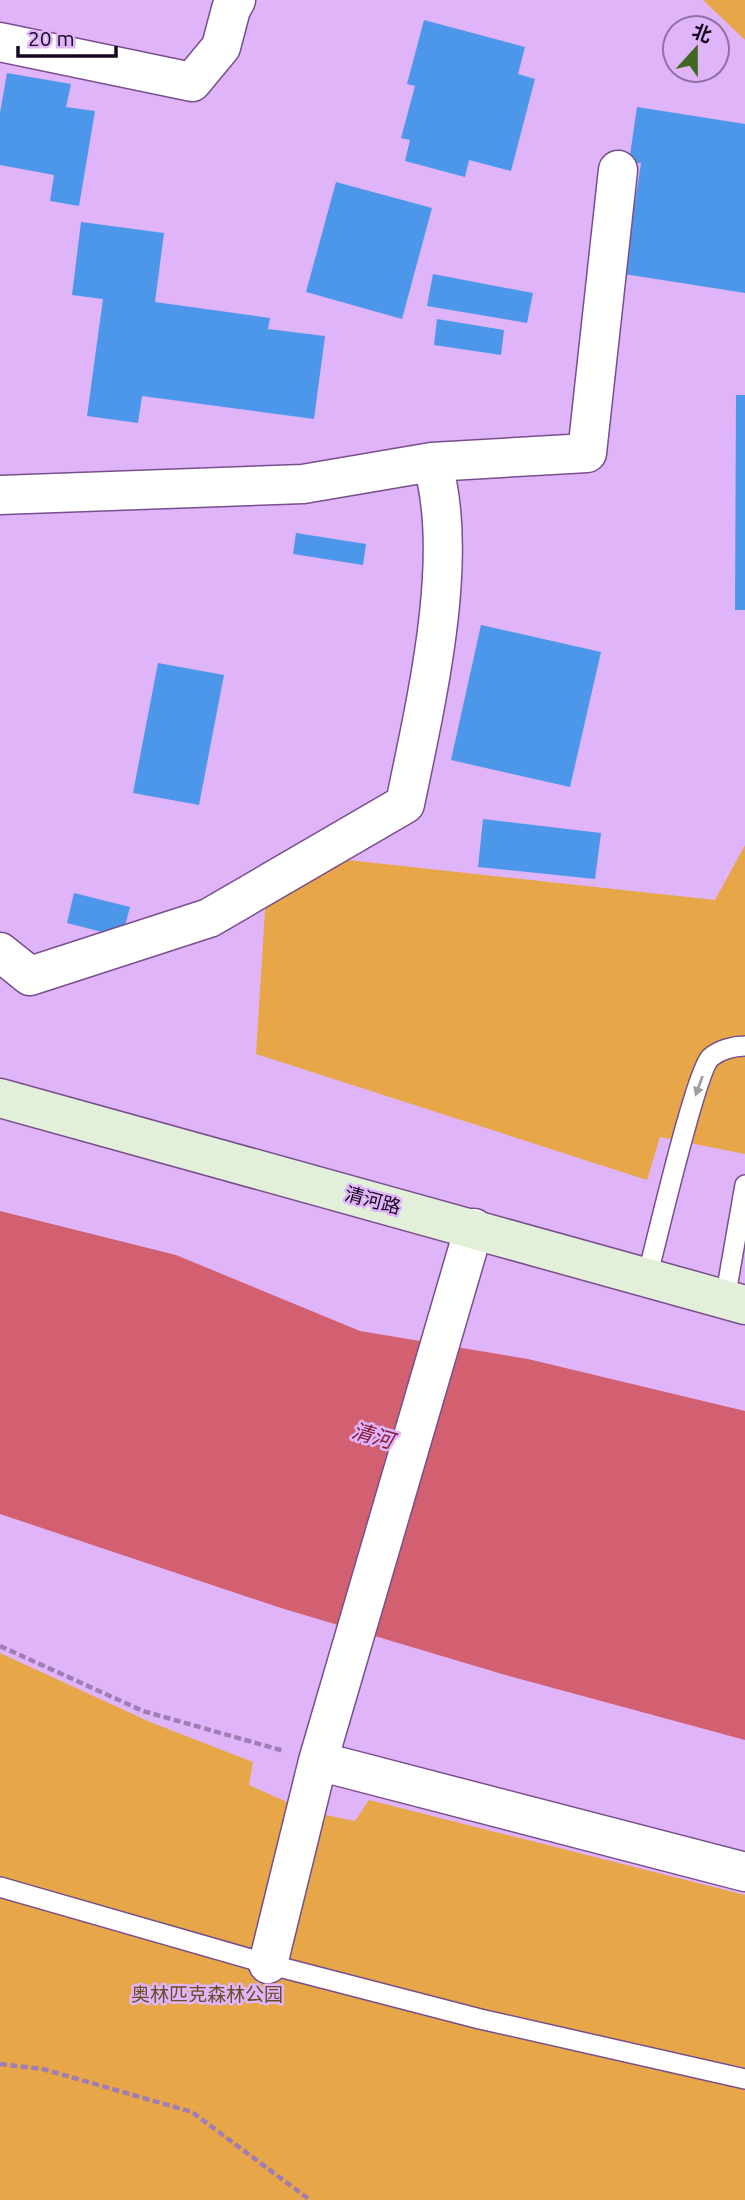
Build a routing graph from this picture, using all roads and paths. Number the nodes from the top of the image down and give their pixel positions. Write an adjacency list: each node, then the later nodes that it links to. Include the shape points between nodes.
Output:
1 (236, 0): 2 (street, via 221,47 192,82)
2 (0, 42)
3 (618, 170): 4 (street, via 587,453)
4 (432, 462): 5 (street, via 303,484); 6 (street, via 441,490 442,558 432,673 405,804 209,918 30,976)
5 (0, 495)
6 (0, 952)
7 (745, 1046): 11 (lane, one-way to 11, via 732,1046 709,1059)
8 (0, 1098): 10 (street, 清河路)
9 (745, 1185): 12 (lane)
10 (474, 1228): 11 (street, 清河路); 14 (street)
11 (647, 1277): 12 (street, 清河路)
12 (735, 1302)
13 (0, 1646): 14 (path, via 143,1711)
14 (318, 1761): 15 (street); 17 (street)
15 (745, 1872)
16 (0, 1887): 17 (lane)
17 (268, 1964): 19 (lane, via 480,2019)
18 (0, 2064): 20 (path, via 43,2068 192,2112)
19 (745, 2079)
20 (310, 2200)

